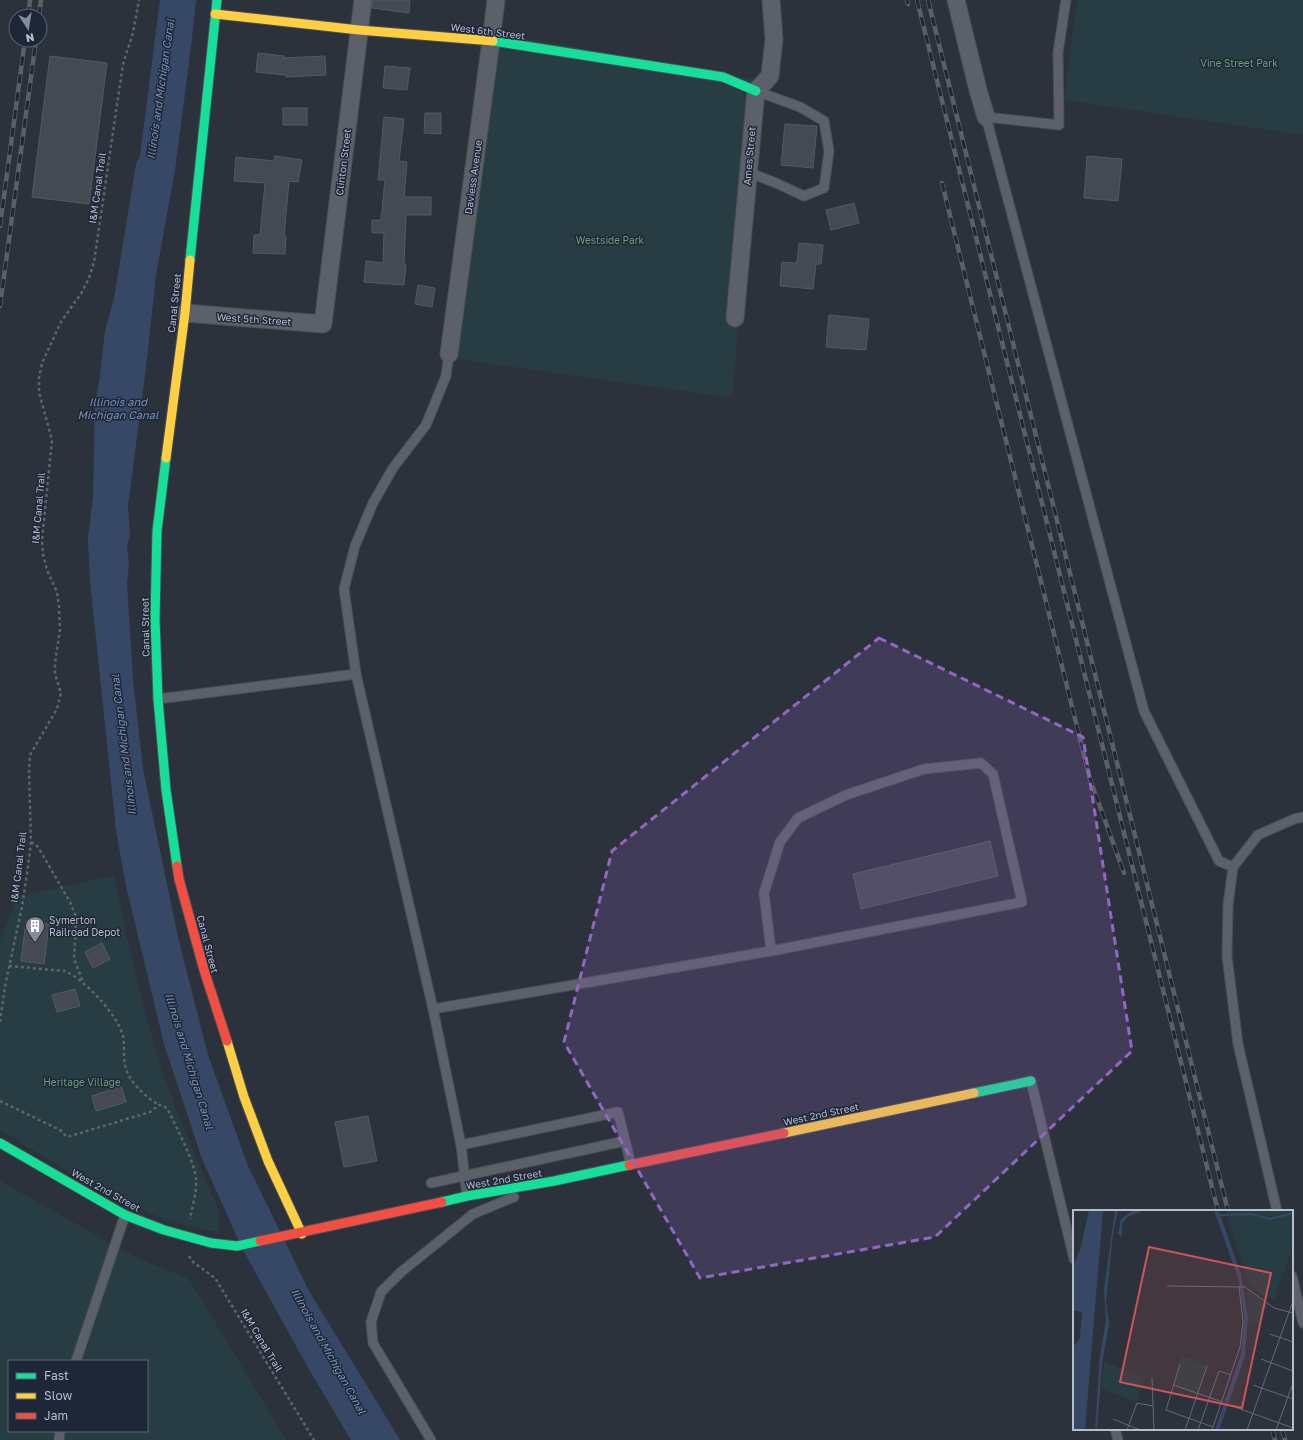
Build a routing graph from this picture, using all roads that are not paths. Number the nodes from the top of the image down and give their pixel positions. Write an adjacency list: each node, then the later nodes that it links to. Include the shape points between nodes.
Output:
1 (217, 0): 7 (street, Canal Street)
2 (363, 0): 8 (street, Clinton Street)
3 (496, 0): 9 (street, Daviess Avenue)
4 (771, 0): 10 (street, via 774,39 770,76)
5 (956, 0): 11 (street)
6 (1066, 0): 11 (lane, via 1058,52 1059,125)
7 (215, 14): 8 (street, West 6th Street); 13 (street, Canal Street)
8 (359, 30): 9 (street, West 6th Street); 15 (street, Clinton Street)
9 (491, 41): 10 (street, West 6th Street, via 723,77); 16 (street, Daviess Avenue)
10 (756, 91): 12 (street, Ames Street); 12 (lane, via 800,107 824,121 829,151 824,188 804,196)
11 (986, 116): 20 (lane, via 1144,711 1219,861)
12 (748, 172): 14 (street, Ames Street)
13 (185, 313): 15 (street, West 5th Street); 18 (street, Canal Street, via 157,531 155,619)
14 (735, 318)
15 (323, 324)
16 (449, 354): 17 (lane, via 446,376 426,426 393,468 373,503 355,546 344,589)
17 (356, 674): 18 (lane); 22 (lane)
18 (158, 699): 34 (street, Canal Street, via 166,790 179,879 185,902 244,1097 268,1161)
19 (1303, 817): 20 (lane, via 1258,835)
20 (1233, 867): 32 (lane, via 1228,905 1227,956 1238,1044)
21 (771, 951): 21 (lane, via 764,893 780,842 798,818 846,795 924,769 981,763 993,774 1022,902); 22 (lane)
22 (433, 1009): 26 (lane)
23 (1031, 1081): 27 (street, West 2nd Street); 35 (lane)
24 (625, 1141): 26 (lane, via 618,1112); 27 (lane); 28 (lane)
25 (0, 1143): 33 (street, West 2nd Street)
26 (461, 1145): 28 (lane)
27 (631, 1165): 29 (street, West 2nd Street)
28 (465, 1176): 30 (lane); 31 (lane)
29 (554, 1181): 31 (street, West 2nd Street); 40 (lane, via 473,1214 401,1272 381,1292 371,1322 373,1343)
30 (431, 1183)
31 (467, 1196): 34 (street, West 2nd Street)
32 (1277, 1210)
33 (126, 1215): 34 (street, West 2nd Street, via 188,1238 237,1246); 38 (lane)
34 (302, 1234)
35 (1073, 1255)
36 (1293, 1280): 37 (lane)
37 (1303, 1323)
38 (76, 1360)
39 (1115, 1430): 41 (lane)
40 (431, 1440)
41 (1118, 1440)

